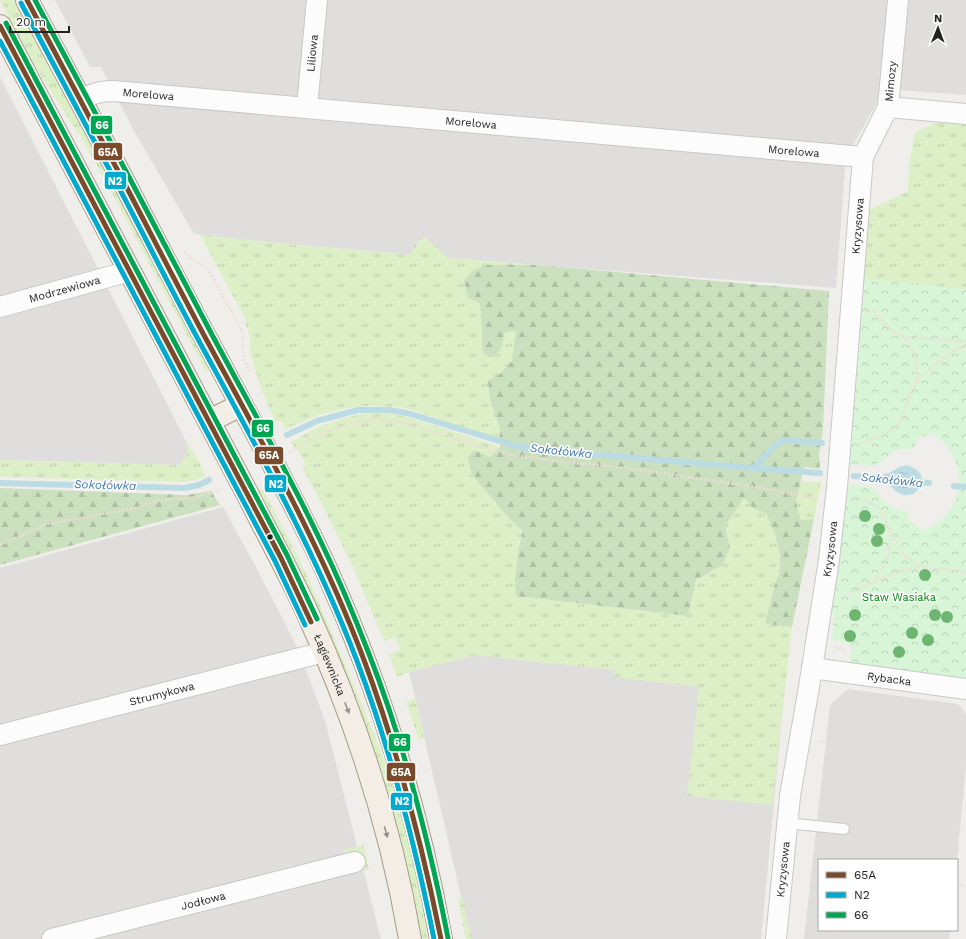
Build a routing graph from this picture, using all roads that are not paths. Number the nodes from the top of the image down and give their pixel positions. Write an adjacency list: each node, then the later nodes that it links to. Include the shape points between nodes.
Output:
1 (27, 0): 5 (main road)
2 (317, 0): 6 (street, Liliowa)
3 (898, 0): 7 (street, Mimozy)
4 (0, 26): 10 (main road, Łagiewnicka)
5 (80, 100): 6 (street, Morelowa, via 93,93 113,91); 12 (main road)
6 (308, 107): 9 (street, Morelowa)
7 (888, 107): 8 (street); 9 (street, Mimozy)
8 (966, 114)
9 (863, 157): 15 (street, Kryzysowa, via 839,462 845,491 829,560)
10 (130, 271): 11 (street, Modrzewiowa); 13 (main road, Łagiewnicka)
11 (0, 307)
12 (241, 405): 13 (main road); 23 (main road, via 326,568 375,688 412,805)
13 (208, 421): 14 (main road, Łagiewnicka, via 286,569)
14 (324, 652): 17 (street, Strumykowa); 22 (main road, Łagiewnicka, one-way to 22, via 366,762 392,854)
15 (812, 668): 16 (street, Rybacka); 18 (street, Kryzysowa)
16 (966, 689)
17 (0, 735)
18 (787, 823): 19 (lane); 24 (street, Kryzysowa)
19 (844, 828)
20 (355, 862): 21 (street, Jodłowa)
21 (52, 939)
22 (410, 939)
23 (441, 939)
24 (776, 939)

